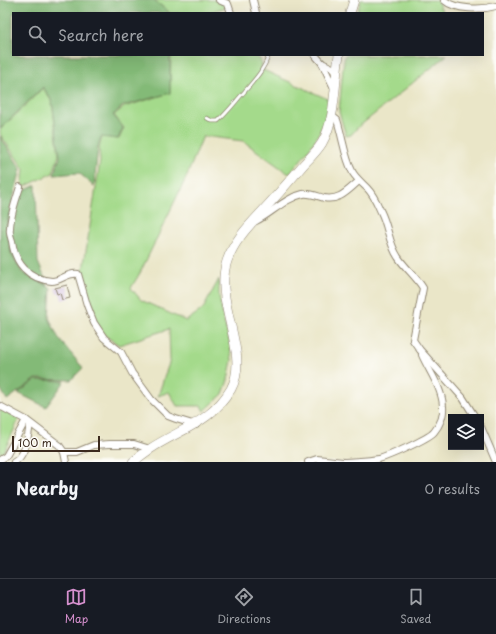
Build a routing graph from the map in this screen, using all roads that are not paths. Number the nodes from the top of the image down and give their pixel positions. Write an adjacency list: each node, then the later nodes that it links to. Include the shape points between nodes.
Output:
1 (219, 0): 6 (street, via 228,4)
2 (252, 0): 7 (street)
3 (354, 0): 8 (street)
4 (444, 0): 5 (street, via 449,5 459,7)
5 (496, 6)
6 (231, 12)
7 (256, 12)
8 (350, 12)
9 (269, 56): 16 (lane, via 257,78 227,112 218,121)
10 (317, 56): 12 (street)
11 (339, 56): 13 (street)
12 (322, 63): 13 (street); 14 (street)
13 (337, 70): 14 (street)
14 (335, 90): 15 (street)
15 (332, 116): 17 (street, via 340,128 346,159); 19 (street, via 322,143)
16 (207, 118)
17 (359, 181): 19 (street, via 344,195 337,197 311,194 299,196 282,203); 20 (street, via 374,196 398,258 423,288 413,340)
18 (20, 187): 24 (street, via 10,230 17,260 25,270 42,279 54,281 73,273 78,274 94,323 104,338 121,352 132,373 151,399 168,416)
19 (250, 224): 24 (street, via 232,248 223,280 235,343 236,359 232,387 223,401)
20 (420, 350): 22 (street, via 463,398); 33 (street, via 435,380 443,405 440,422 433,432 418,442 379,459)
21 (0, 406): 23 (street)
22 (473, 414)
23 (28, 422): 27 (street, via 59,445); 28 (street, via 6,456); 29 (street, via 25,448)
24 (196, 424): 26 (street)
25 (484, 434): 34 (street)
26 (150, 449): 27 (street, via 134,444 110,444 94,445 77,452); 31 (street)
27 (64, 452): 30 (street)
28 (0, 460)
29 (14, 462)
30 (66, 462)
31 (133, 462)
32 (308, 462): 33 (street, via 326,459)
33 (344, 462)
34 (496, 462)

